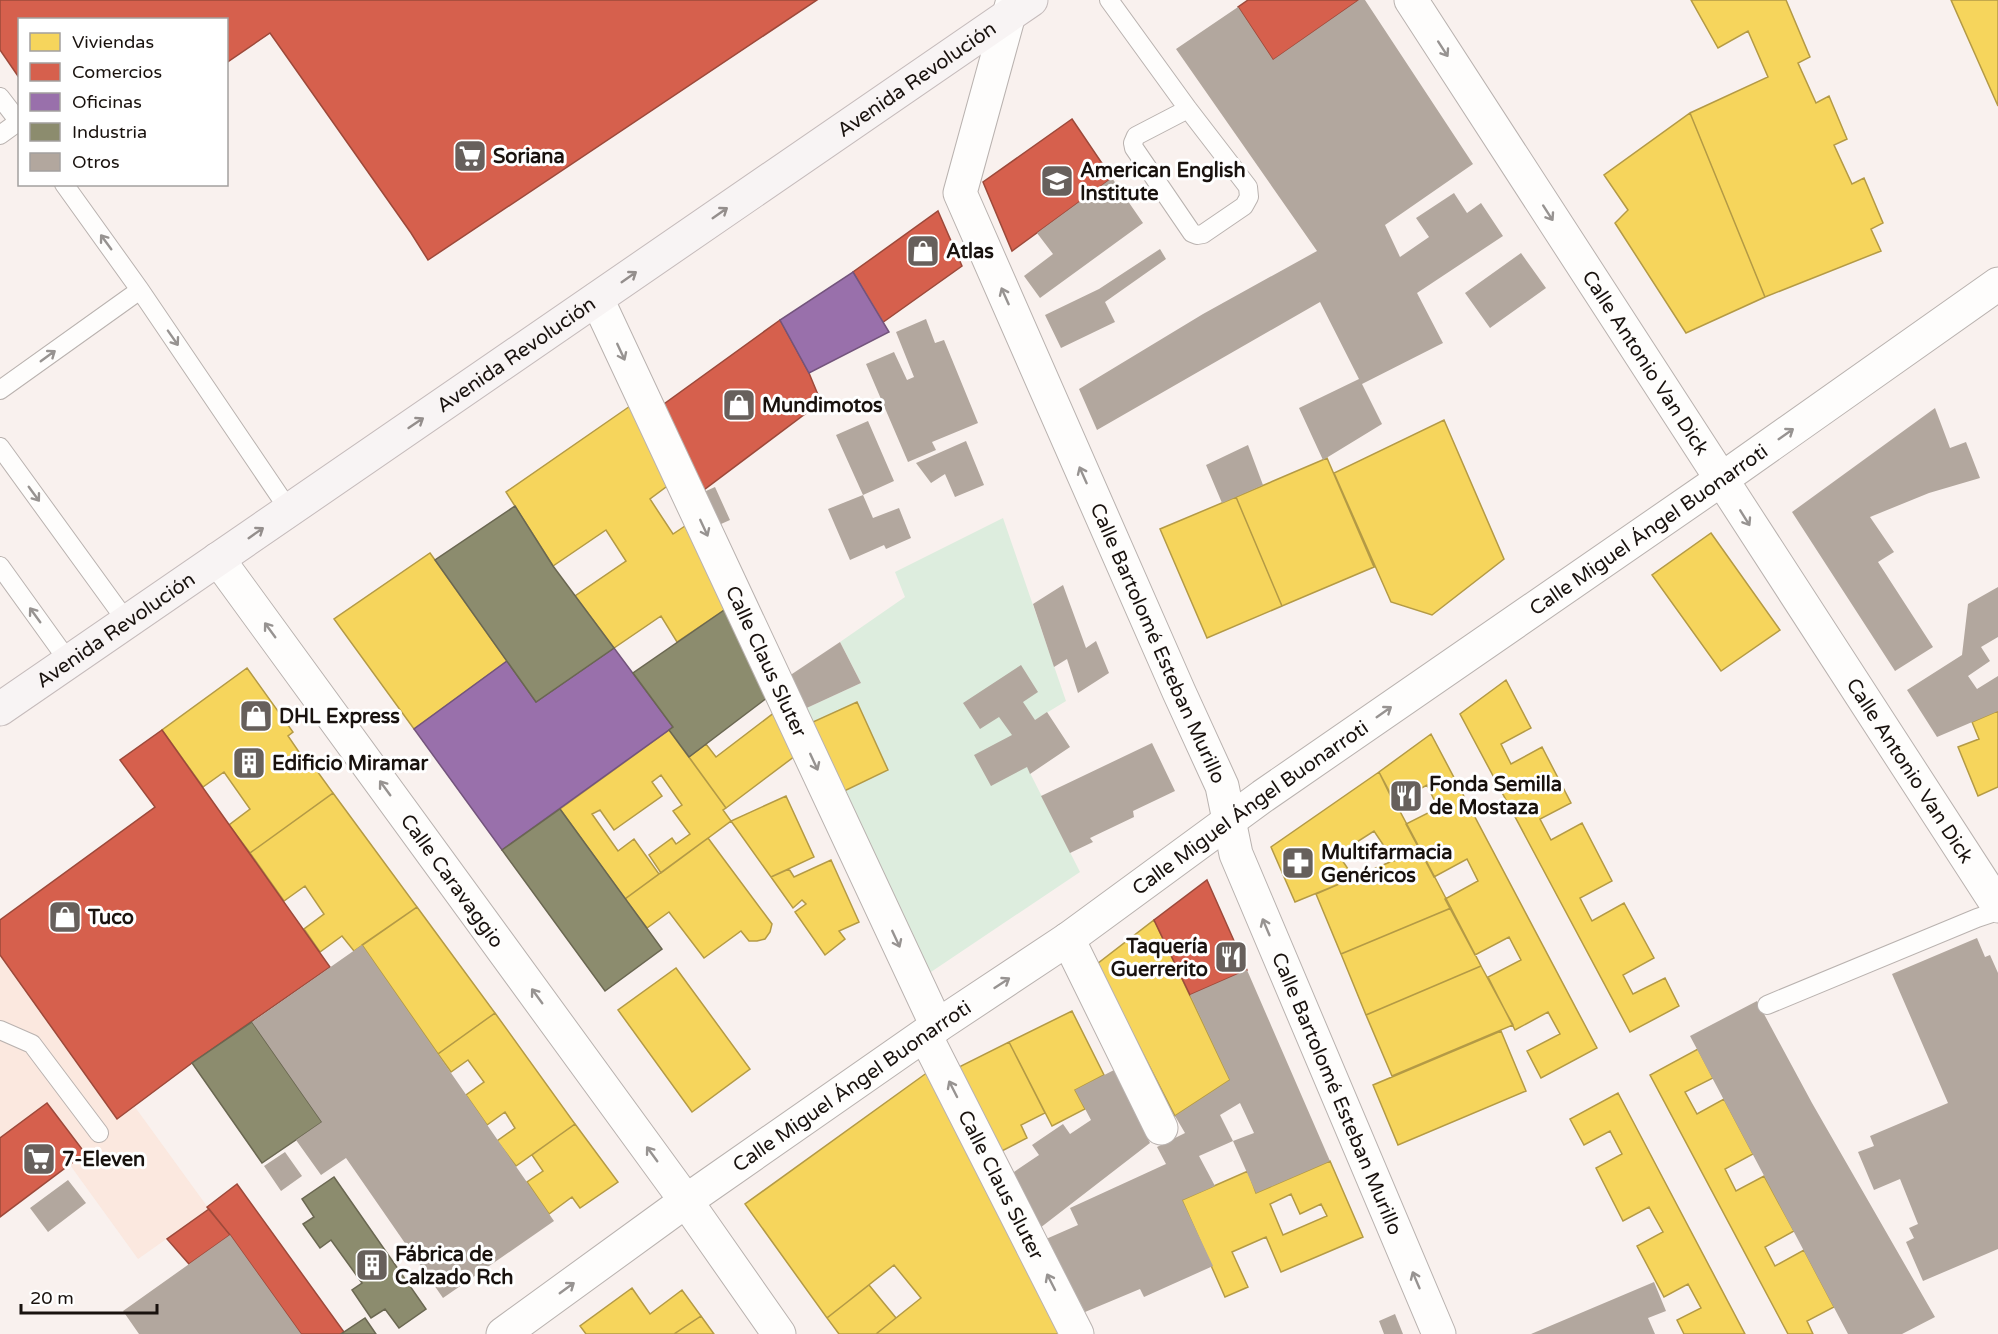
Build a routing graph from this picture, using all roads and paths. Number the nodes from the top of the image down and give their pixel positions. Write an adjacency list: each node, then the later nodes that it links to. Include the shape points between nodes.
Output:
1 (1109, 0): 5 (lane)
2 (1411, 0): 15 (street, Calle Antonio Van Dick, one-way to 15)
3 (1017, 5): 12 (main road, Avenida Revolución, one-way to 3); 22 (street, Calle Bartolomé Esteban Murillo, one-way to 3, via 1222,786 960,194)
4 (0, 97): 6 (lane)
5 (1188, 109): 5 (lane, via 1248,187 1249,197 1244,206 1197,235 1132,143 1136,136)
6 (18, 121)
7 (18, 123): 8 (lane)
8 (0, 135)
9 (65, 186): 11 (lane, one-way to 9)
10 (1998, 284): 15 (street, Calle Miguel Ángel Buonarroti, one-way to 10)
11 (140, 290): 13 (lane, one-way to 11); 16 (lane, one-way to 16)
12 (597, 299): 16 (main road, Avenida Revolución, one-way to 12); 28 (street, Calle Claus Sluter, one-way to 28)
13 (0, 390)
14 (0, 447): 19 (lane, one-way to 19)
15 (1722, 479): 22 (street, Calle Miguel Ángel Buonarroti, one-way to 15); 23 (street, Calle Antonio Van Dick, one-way to 23)
16 (289, 510): 17 (main road, Avenida Revolución, one-way to 16)
17 (218, 559): 19 (main road, Avenida Revolución); 31 (street, Calle Caravaggio, one-way to 17)
18 (0, 566): 20 (lane, one-way to 18)
19 (127, 622): 20 (main road, Avenida Revolución)
20 (69, 662): 21 (main road, Avenida Revolución)
21 (0, 709)
22 (1228, 822): 25 (street, Calle Miguel Ángel Buonarroti); 33 (street, Calle Bartolomé Esteban Murillo, one-way to 22, via 1236,854)
23 (1998, 906)
24 (1998, 911): 26 (lane)
25 (1068, 939): 28 (street, Calle Miguel Ángel Buonarroti, one-way to 25); 29 (street)
26 (1767, 1005)
27 (0, 1030): 30 (lane, via 32,1044)
28 (931, 1030): 31 (street, Calle Miguel Ángel Buonarroti); 36 (street, Calle Claus Sluter, one-way to 28)
29 (1161, 1128)
30 (99, 1133)
31 (686, 1201): 32 (street, Calle Miguel Ángel Buonarroti, one-way to 31); 35 (street, Calle Caravaggio)
32 (538, 1324): 34 (street, Calle Miguel Ángel Buonarroti)
33 (1435, 1333)
34 (503, 1334)
35 (779, 1334)
36 (1077, 1334)

